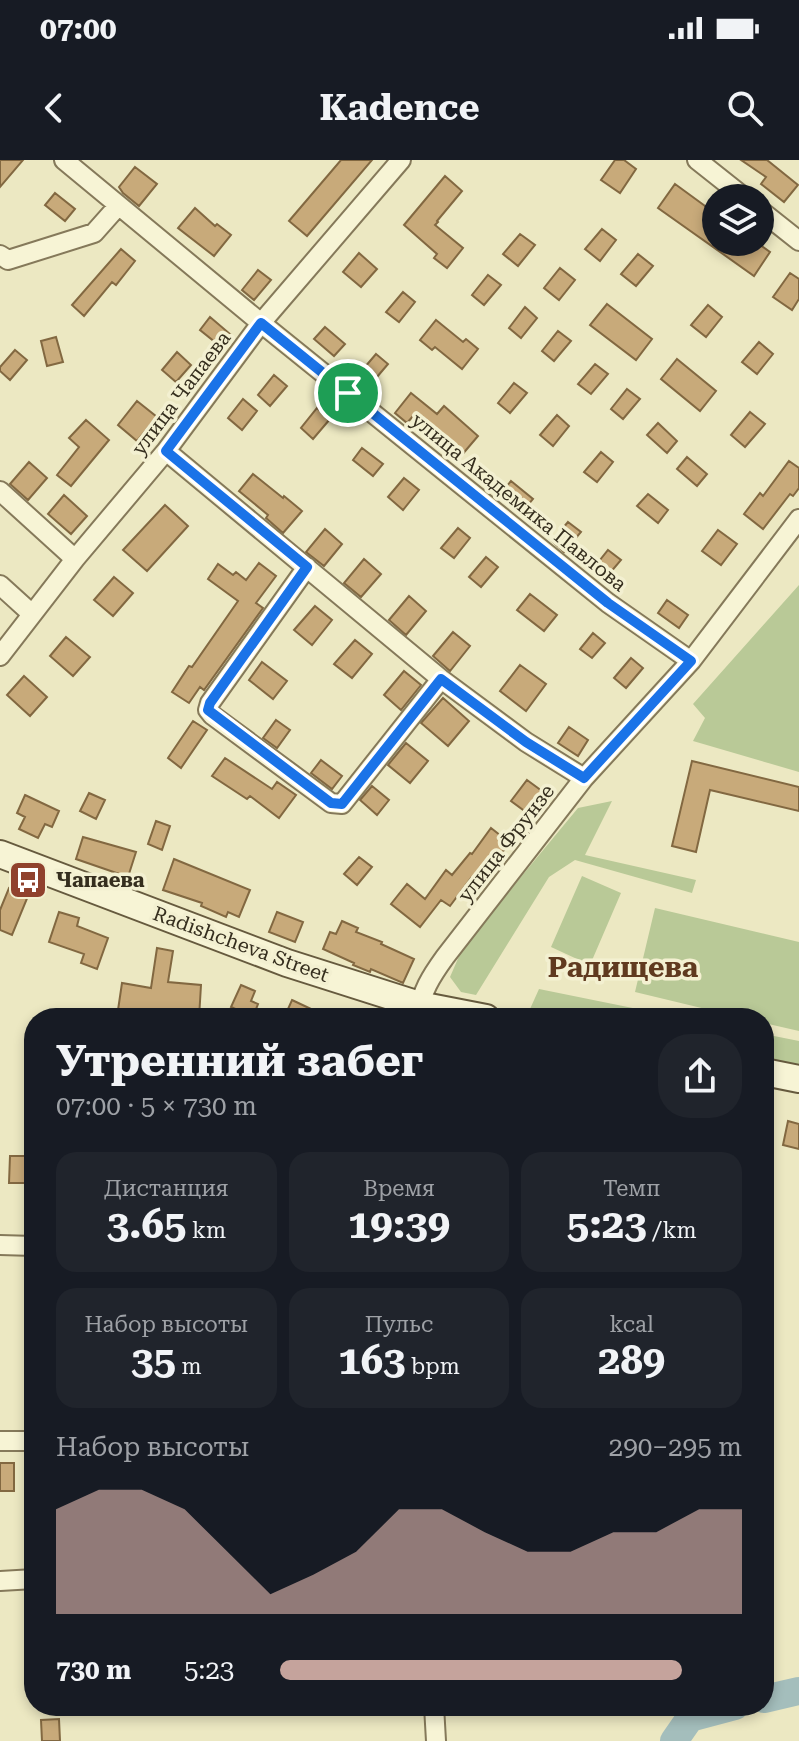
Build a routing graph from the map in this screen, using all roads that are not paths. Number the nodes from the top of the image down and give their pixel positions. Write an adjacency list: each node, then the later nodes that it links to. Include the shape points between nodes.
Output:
1 (64, 160): 5 (street, улица Академика Павлова)
2 (401, 160): 9 (street, улица Чапаева)
3 (697, 160): 4 (street)
4 (727, 184)
5 (118, 206): 8 (street, via 94,233 8,260); 9 (street, улица Академика Павлова)
6 (774, 221): 7 (street)
7 (799, 241)
8 (0, 255)
9 (261, 323): 10 (street, улица Чапаева); 18 (street, улица Академика Павлова, via 608,603)
10 (166, 451): 13 (street, улица Чапаева); 14 (street)
11 (0, 491): 13 (street)
12 (799, 519): 18 (street, улица Фрунзе)
13 (75, 559): 16 (street, улица Чапаева)
14 (307, 567): 19 (street); 19 (street, via 210,703 212,715 337,805)
15 (0, 585): 16 (street)
16 (32, 614): 17 (street, улица Чапаева)
17 (0, 656)
18 (691, 661): 20 (street, улица Фрунзе)
19 (441, 679): 20 (street)
20 (584, 778): 23 (street, улица Фрунзе, via 445,957)
21 (0, 854): 22 (main road, Radishcheva Street)
22 (408, 1008)
23 (420, 1008)
24 (774, 1074): 25 (main road)
25 (799, 1079)
26 (0, 1245): 27 (street)
27 (24, 1246)
28 (0, 1441): 29 (street)
29 (24, 1441)
30 (24, 1580): 31 (street)
31 (0, 1581)
32 (435, 1716): 33 (street)
33 (436, 1741)

